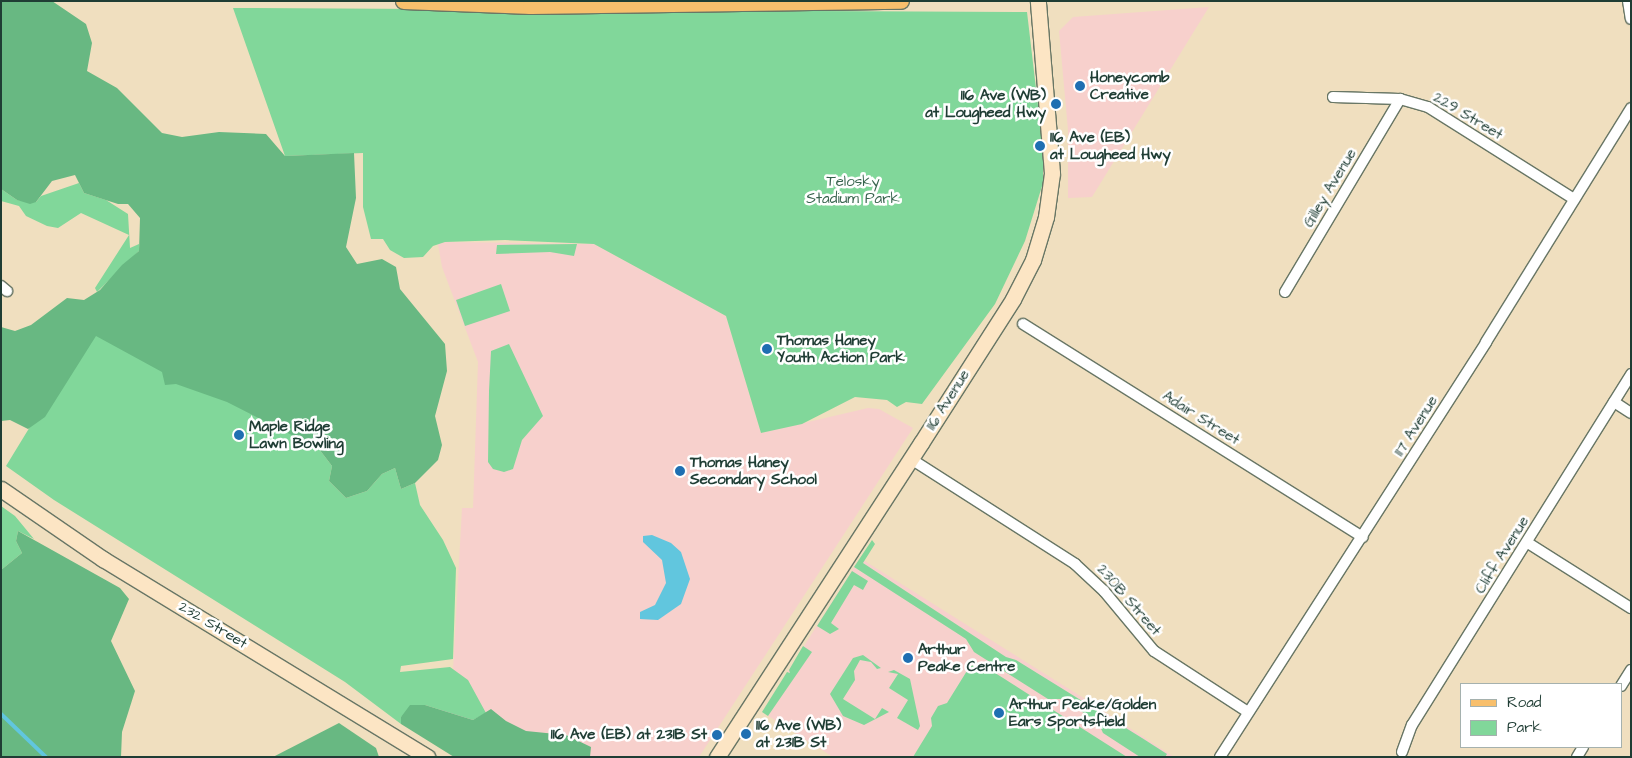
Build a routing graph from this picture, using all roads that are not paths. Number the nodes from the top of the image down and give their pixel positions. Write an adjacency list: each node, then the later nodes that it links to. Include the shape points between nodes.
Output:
1 (404, 1): 2 (main road, via 531,6)
2 (900, 1)
3 (1038, 1): 15 (street, 116 Avenue, via 1052,173 1039,245 1020,286)
4 (1628, 1): 5 (street)
5 (1631, 19)
6 (1334, 97): 7 (street, 229 Street)
7 (1400, 99): 9 (street, 229 Street, via 1428,107); 10 (street, Gilley Avenue)
8 (1631, 108): 9 (street, 117 Avenue)
9 (1574, 199): 17 (street, 117 Avenue)
10 (1285, 292)
11 (1023, 324): 17 (street, Adair Street)
12 (1631, 374): 13 (street, Cliff Avenue)
13 (1614, 402): 14 (street); 18 (street, Cliff Avenue)
14 (1631, 413)
15 (911, 459): 22 (street, 230B Street, via 1075,564 1104,591 1154,651); 25 (street, 116 Avenue)
16 (1, 489): 24 (street, 232 Street, via 103,559)
17 (1363, 537): 22 (street, 117 Avenue)
18 (1528, 543): 19 (street); 23 (street, Cliff Avenue, via 1412,725)
19 (1631, 608)
20 (1631, 670): 21 (street)
21 (1622, 684)
22 (1248, 712): 26 (street, 117 Avenue)
23 (1402, 752)
24 (427, 757)
25 (717, 757)
26 (1220, 757)

